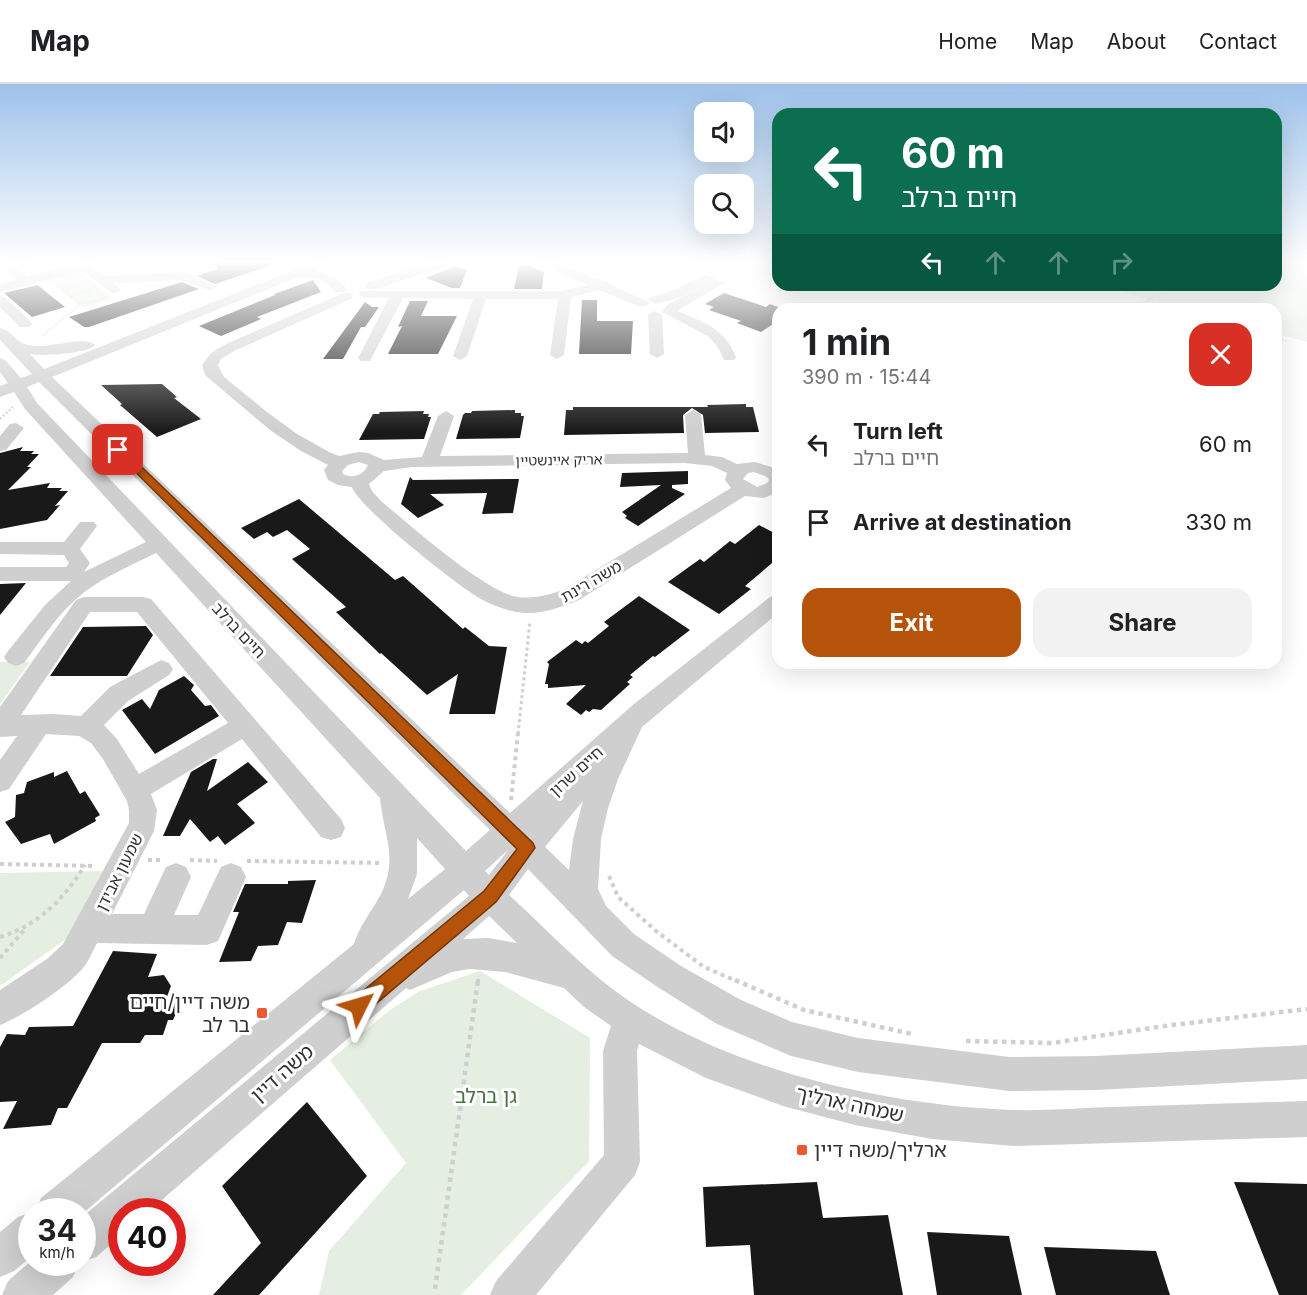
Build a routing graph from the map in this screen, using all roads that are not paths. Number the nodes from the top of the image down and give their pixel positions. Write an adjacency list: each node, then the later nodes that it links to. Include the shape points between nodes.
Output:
1 (20, 319): 10 (street)
2 (158, 319): 12 (street)
3 (175, 319): 19 (street)
4 (289, 319): 27 (street, via 216,356 210,365 213,375 295,441)
5 (385, 319): 18 (street)
6 (473, 319): 16 (street)
7 (562, 319): 15 (street)
8 (659, 319): 14 (street)
9 (682, 319): 17 (street, via 713,333)
10 (26, 324)
11 (0, 332): 13 (street)
12 (88, 345): 13 (street, via 40,351); 19 (street)
13 (16, 348): 19 (street)
14 (657, 354)
15 (557, 355)
16 (460, 357)
17 (729, 357)
18 (365, 358)
19 (43, 375): 20 (street); 48 (street)
20 (9, 389): 32 (street, חיים ברלב)
21 (693, 415): 25 (street)
22 (446, 416): 26 (street)
23 (16, 428): 24 (street)
24 (0, 446)
25 (697, 458): 26 (street, אריק איינשטיין); 30 (street, אריק איינשטיין, via 721,462)
26 (429, 462): 28 (street, אריק איינשטיין)
27 (340, 463): 28 (street, via 362,457 374,460); 29 (street, via 333,470 335,478)
28 (378, 466): 29 (street, via 371,476)
29 (358, 481): 30 (street, משה רינת, via 374,505 479,590 506,603 532,606 571,595)
30 (763, 485)
31 (87, 526): 34 (street)
32 (159, 544): 37 (street, via 76,588 57,605); 46 (street, חיים ברלב)
33 (0, 548): 34 (street)
34 (70, 549): 35 (street, via 80,564 72,574)
35 (0, 574)
36 (772, 607): 39 (street, חיים שרון)
37 (16, 657)
38 (161, 669): 43 (street, via 119,694)
39 (636, 720): 48 (street, חיים שרון); 55 (street, via 598,796 584,863 587,906)
40 (245, 725): 42 (street, via 143,604 131,604 84,605); 45 (street); 47 (street)
41 (38, 726): 42 (street); 43 (street); 44 (street)
42 (0, 727)
43 (86, 727): 45 (street, שמעון אבידן, via 103,738)
44 (0, 781)
45 (135, 790): 53 (street, שמעון אבידן, via 144,818)
46 (391, 794): 51 (street, חיים ברלב); 56 (street, via 403,830 404,863 399,886 385,916)
47 (331, 828)
48 (518, 840): 51 (street); 52 (street, משה דיין); 55 (street)
49 (177, 866): 54 (street)
50 (230, 866): 54 (street, via 207,930)
51 (466, 870): 52 (street, שמחה ארליך); 56 (street)
52 (490, 897): 57 (street, שמחה ארליך); 58 (street, משה דיין)
53 (90, 928): 54 (street); 59 (street, שמעון אבידן, via 69,960)
54 (153, 929)
55 (623, 945): 61 (street, via 729,1012 792,1039 858,1055 1009,1074)
56 (355, 963): 63 (street)
57 (572, 975): 58 (street, via 483,951 429,963); 60 (street, שמחה ארליך)
58 (376, 992): 64 (street, משה דיין)
59 (0, 1009)
60 (630, 1019): 62 (street, שמחה ארליך, via 718,1066 783,1089 932,1121 1013,1128); 69 (street, via 620,1051 622,1162)
61 (1307, 1062)
62 (1307, 1119)
63 (72, 1198)
64 (96, 1231)
65 (18, 1242): 66 (street)
66 (0, 1257)
67 (44, 1276): 68 (street)
68 (22, 1295)
69 (510, 1295)

